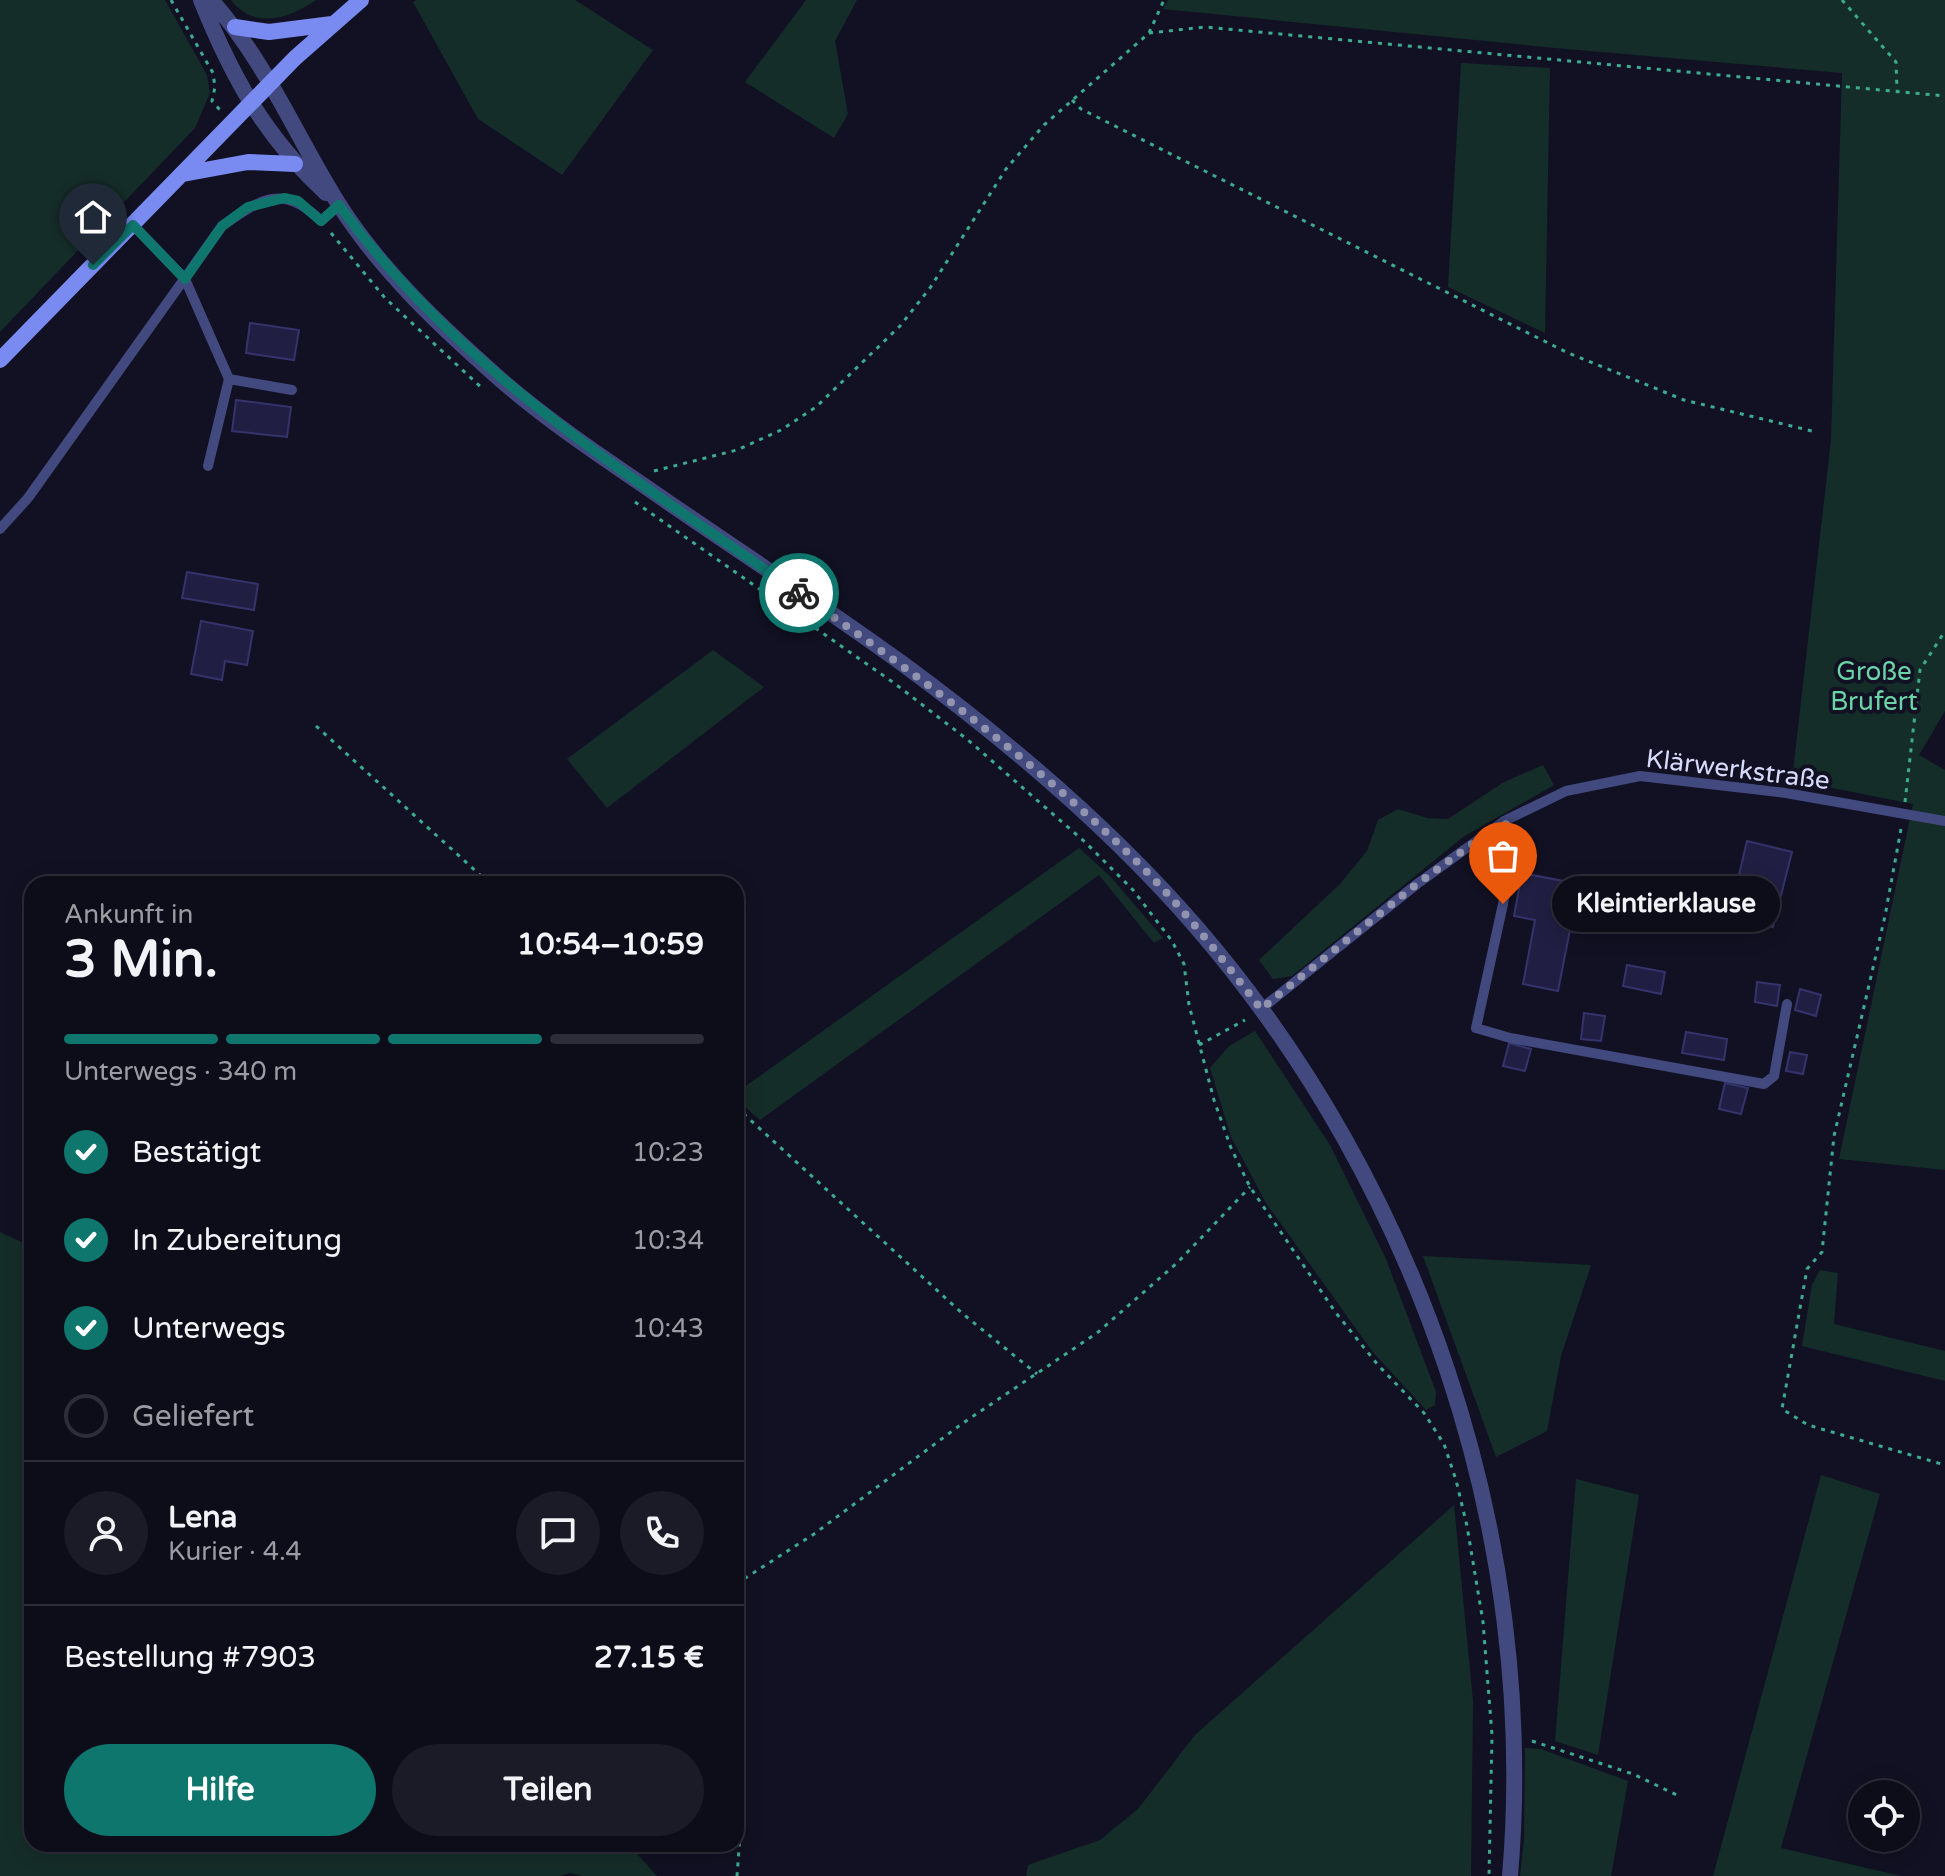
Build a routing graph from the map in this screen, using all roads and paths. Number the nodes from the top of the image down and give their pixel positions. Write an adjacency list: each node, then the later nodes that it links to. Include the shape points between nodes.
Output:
1 (201, 0): 13 (street)
2 (211, 0): 7 (street)
3 (361, 0): 6 (main road)
4 (1164, 0): 8 (path)
5 (1842, 0): 10 (path, via 1896,62)
6 (332, 24): 7 (main road, via 269,32); 9 (main road)
7 (235, 27): 9 (street)
8 (1149, 33): 10 (path, via 1205,27); 12 (path)
9 (272, 82): 13 (main road); 16 (street)
10 (1897, 90): 11 (path)
11 (1945, 96)
12 (1072, 100): 22 (path, via 1566,352 1684,400); 24 (path, via 1006,169 900,326 816,407 737,450 655,471)
13 (251, 104): 14 (street); 15 (main road)
14 (295, 164): 15 (main road, via 248,162); 16 (street)
15 (182, 175): 17 (main road)
16 (339, 205): 18 (lane, via 321,221 298,201 284,198 248,207 222,226); 24 (street, via 395,276 463,345 519,394)
17 (133, 225): 18 (lane); 19 (main road)
18 (185, 279): 20 (lane); 26 (lane, via 28,498)
19 (0, 360)
20 (229, 379): 21 (lane); 23 (lane)
21 (292, 390)
22 (1812, 431)
23 (208, 466)
24 (637, 481): 34 (street, via 902,663 992,732 1161,888)
25 (635, 502): 35 (path, via 894,683 1085,842 1133,890 1172,941 1184,964)
26 (0, 529)
27 (1945, 631): 29 (path, via 1920,670)
28 (316, 726): 32 (path)
29 (1904, 815): 30 (lane, Klärwerkstraße, via 1786,793 1640,776 1566,791); 31 (lane, Klärwerkstraße); 39 (path, via 1834,1136 1822,1252 1807,1269 1782,1409 1808,1425)
30 (1504, 821): 33 (lane, via 1514,839 1476,1028 1764,1084 1774,1076); 34 (lane, Klärwerkstraße)
31 (1945, 821)
32 (481, 876)
33 (1787, 1004)
34 (1261, 1009): 35 (path); 41 (street, via 1355,1158 1424,1304 1472,1456 1487,1524 1507,1642)
35 (1199, 1045): 37 (path, via 1231,1148)
36 (744, 1114): 38 (path, via 963,1314)
37 (1250, 1187): 38 (path, via 1132,1303); 45 (path, via 1336,1313 1424,1413 1444,1444 1467,1526 1483,1622 1492,1735)
38 (1037, 1374): 40 (path)
39 (1945, 1465)
40 (744, 1579)
41 (1512, 1741): 42 (path, via 1552,1746); 46 (street)
42 (1681, 1797)
43 (739, 1852): 44 (path)
44 (737, 1876)
45 (1489, 1876)
46 (1510, 1876)

